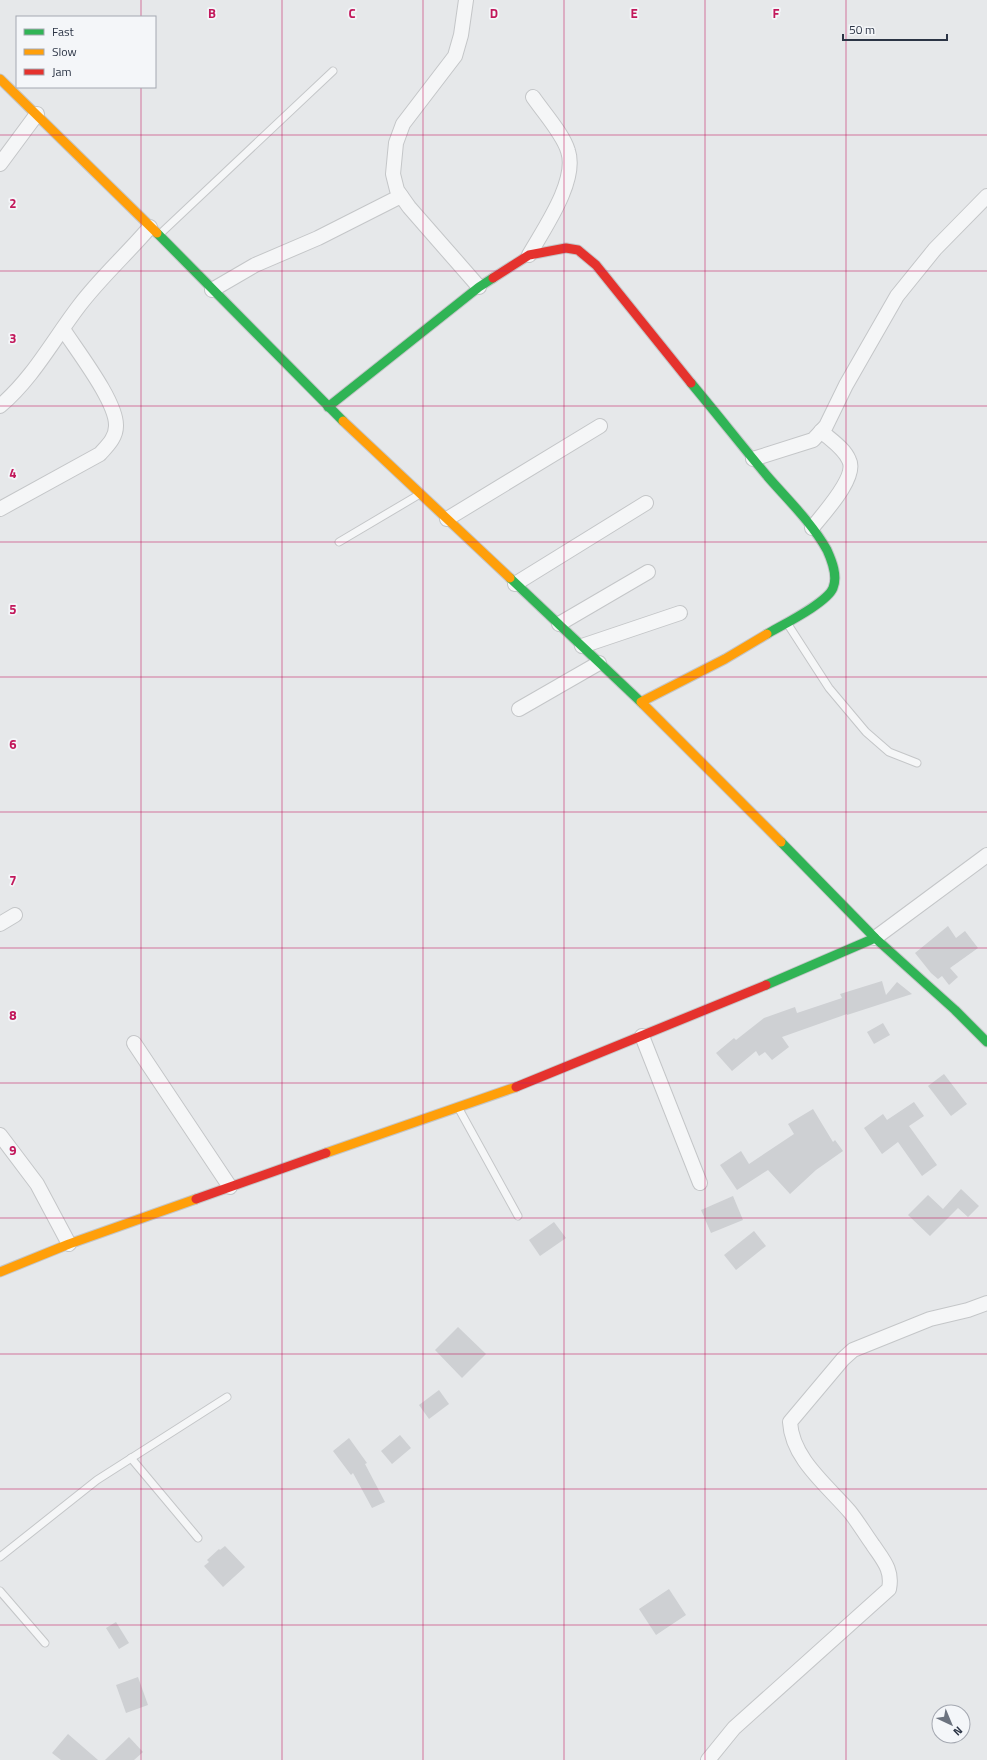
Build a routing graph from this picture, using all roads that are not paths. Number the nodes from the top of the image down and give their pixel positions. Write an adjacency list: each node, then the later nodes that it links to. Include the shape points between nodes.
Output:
1 (466, 0): 7 (street, via 462,35 455,56 402,124 396,143 393,174)
2 (333, 71): 9 (lane)
3 (0, 79): 5 (street)
4 (533, 97): 10 (street, via 560,136 568,152 570,170 566,188)
5 (37, 114): 6 (street); 9 (street)
6 (0, 164)
7 (401, 196): 11 (street); 12 (street, via 255,266)
8 (987, 196): 17 (street, via 934,249 897,296)
9 (155, 231): 12 (street); 13 (street, via 79,306)
10 (529, 256): 11 (street); 18 (street, via 566,248 578,250 596,265)
11 (479, 287): 15 (street)
12 (212, 290): 15 (street)
13 (63, 329): 14 (street, via 30,376); 21 (street, via 105,393 116,416 112,440 100,454)
14 (0, 406)
15 (328, 407): 19 (street)
16 (600, 426): 22 (street)
17 (821, 431): 18 (street, via 813,440); 23 (street, via 844,451 851,468 847,481)
18 (753, 459): 23 (street)
19 (421, 494): 22 (street); 24 (lane)
20 (646, 502): 26 (street)
21 (0, 509)
22 (447, 518): 26 (street)
23 (812, 528): 28 (street, via 827,551 834,569 833,589 824,600)
24 (339, 542)
25 (648, 572): 29 (street)
26 (515, 584): 29 (street)
27 (680, 613): 30 (street)
28 (787, 623): 32 (street, via 725,659); 34 (lane, via 829,688 866,732 889,752)
29 (559, 624): 30 (street)
30 (582, 646): 31 (street)
31 (600, 663): 32 (street); 33 (street)
32 (640, 702): 38 (street)
33 (519, 709)
34 (917, 763)
35 (987, 855): 38 (street)
36 (15, 915): 37 (street)
37 (0, 924)
38 (875, 938): 39 (street); 40 (street)
39 (642, 1036): 42 (street, via 533,1081); 44 (street)
40 (987, 1042)
41 (134, 1043): 45 (street)
42 (458, 1107): 45 (street); 46 (lane)
43 (0, 1135): 47 (street, via 38,1184)
44 (700, 1183)
45 (230, 1187): 47 (street)
46 (518, 1216)
47 (69, 1244): 48 (street)
48 (0, 1272)
49 (987, 1303): 56 (street, via 930,1319 853,1350 790,1422 791,1434 801,1457 851,1514 885,1563 891,1579 889,1589 734,1728)
50 (227, 1397): 51 (lane)
51 (131, 1458): 52 (lane); 53 (lane, via 97,1480)
52 (198, 1538)
53 (0, 1557)
54 (0, 1591): 55 (lane)
55 (45, 1643)
56 (708, 1760)

